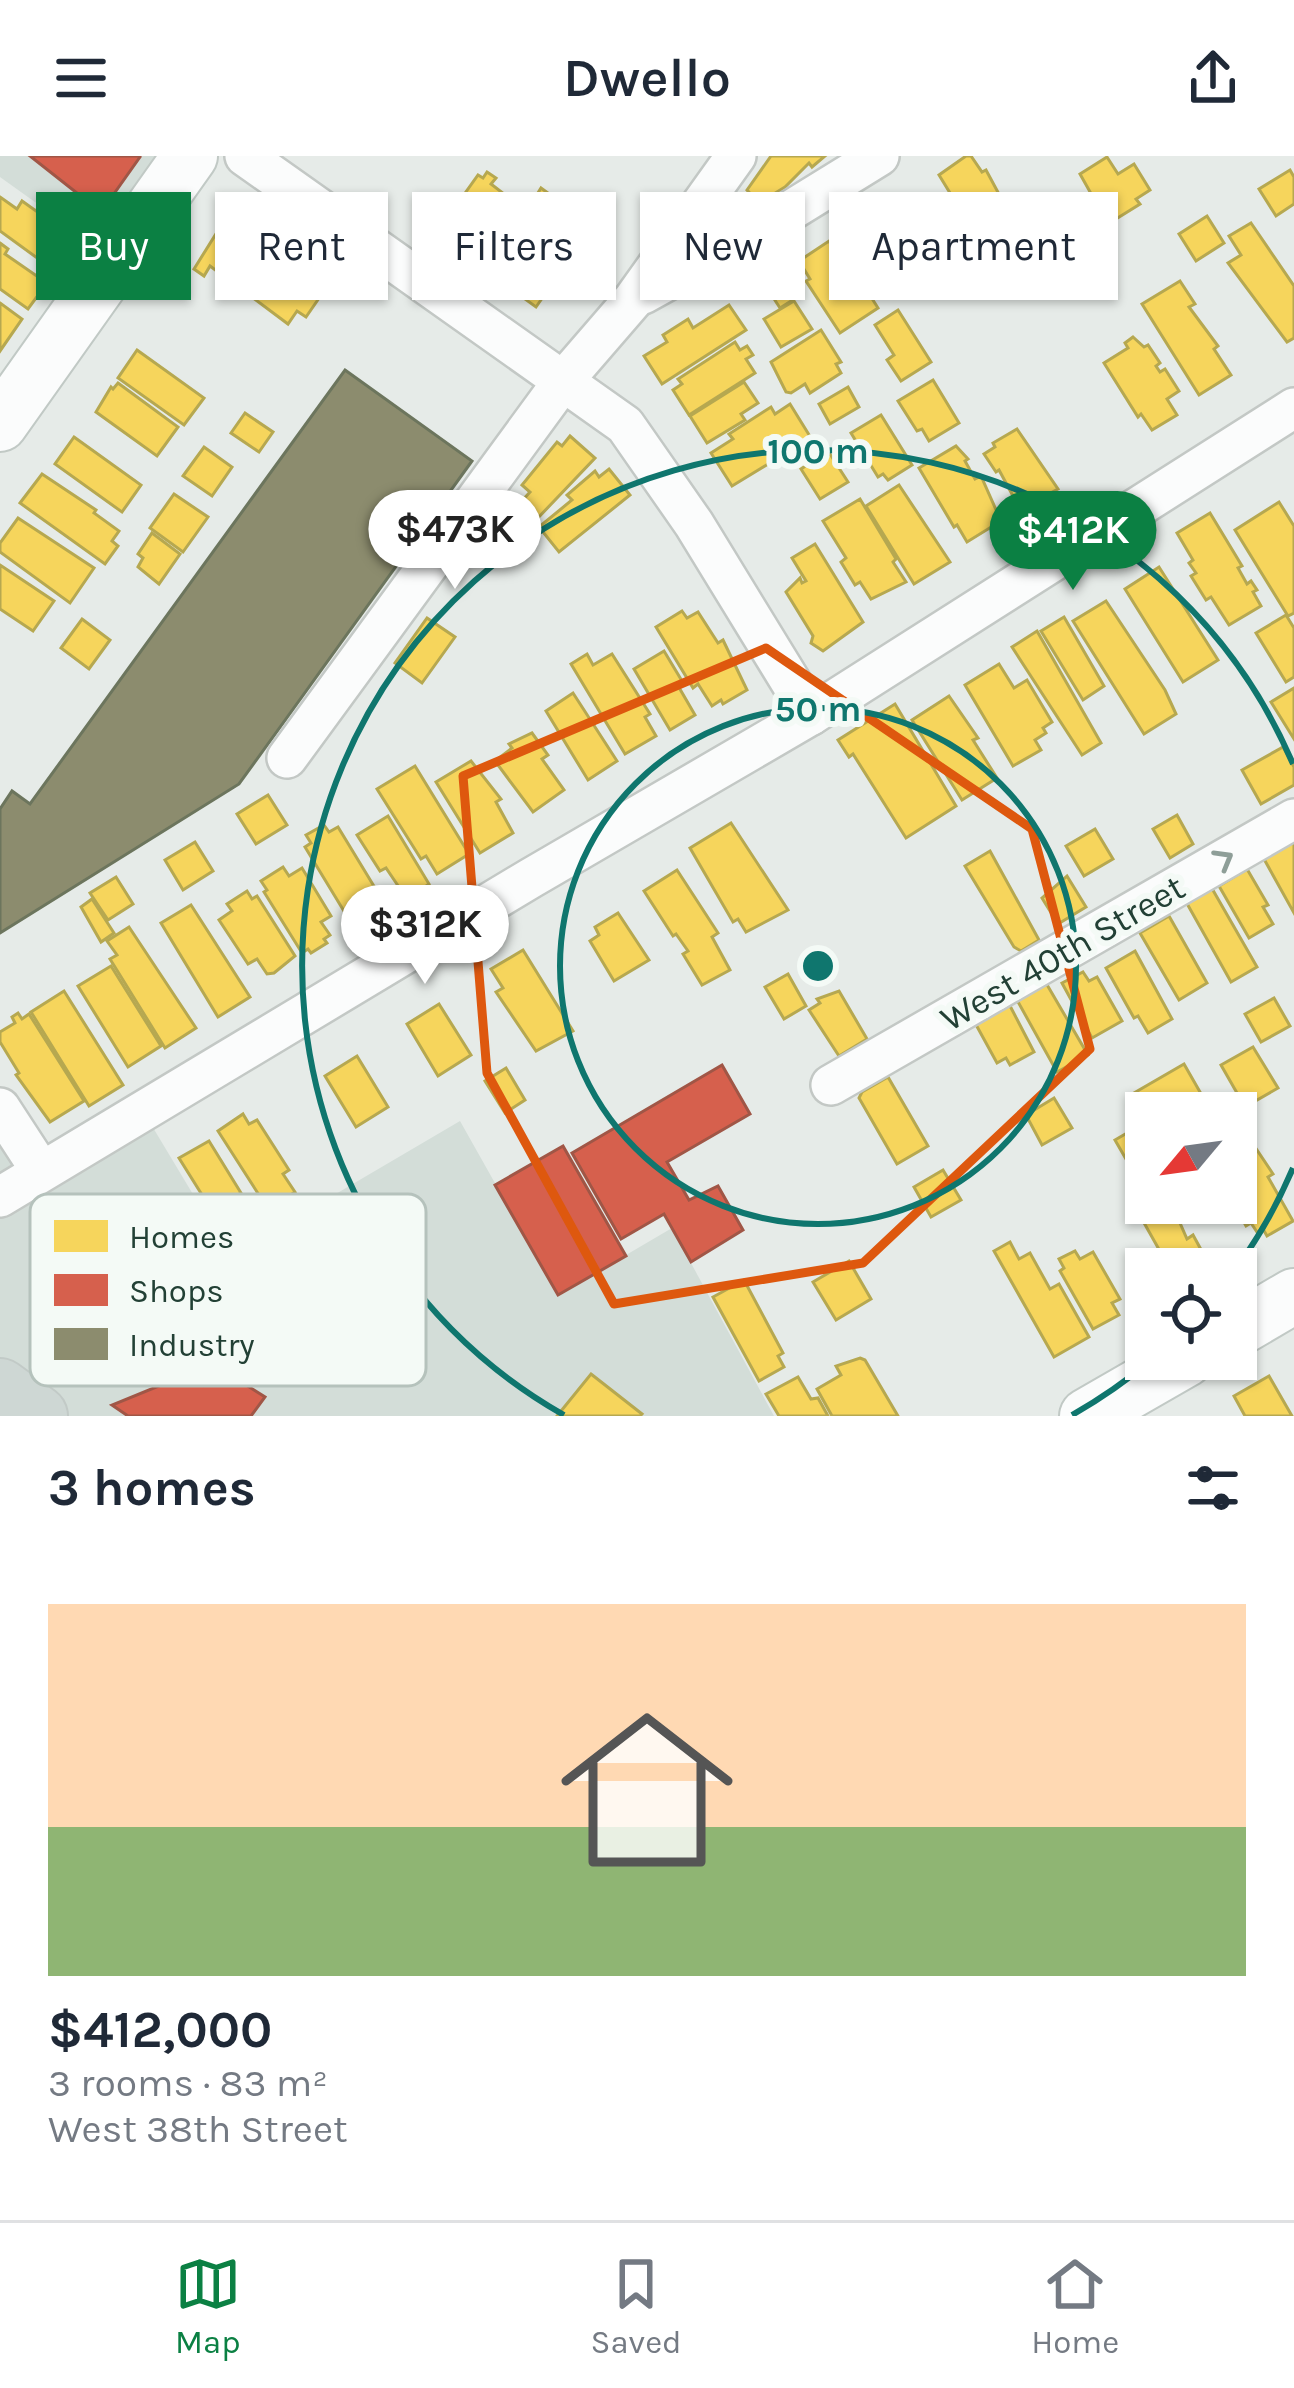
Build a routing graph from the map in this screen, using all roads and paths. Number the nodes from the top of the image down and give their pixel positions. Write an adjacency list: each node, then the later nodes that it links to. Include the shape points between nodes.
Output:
1 (190, 156): 8 (main road)
2 (245, 156): 6 (street)
3 (736, 156): 5 (street)
4 (879, 156): 5 (street)
5 (633, 300): 6 (street)
6 (563, 381): 9 (street, via 626,425); 10 (street)
7 (1294, 408): 9 (street)
8 (0, 424)
9 (812, 716): 14 (street)
10 (287, 758)
11 (1294, 819): 12 (street, West 40th Street, one-way to 11)
12 (831, 1085)
13 (0, 1108): 14 (street)
14 (41, 1171): 15 (street)
15 (0, 1197)
16 (1294, 1297): 17 (main road)
17 (1257, 1318)
18 (1150, 1380): 21 (main road)
19 (0, 1389): 20 (main road)
20 (38, 1416)
21 (1087, 1416)

